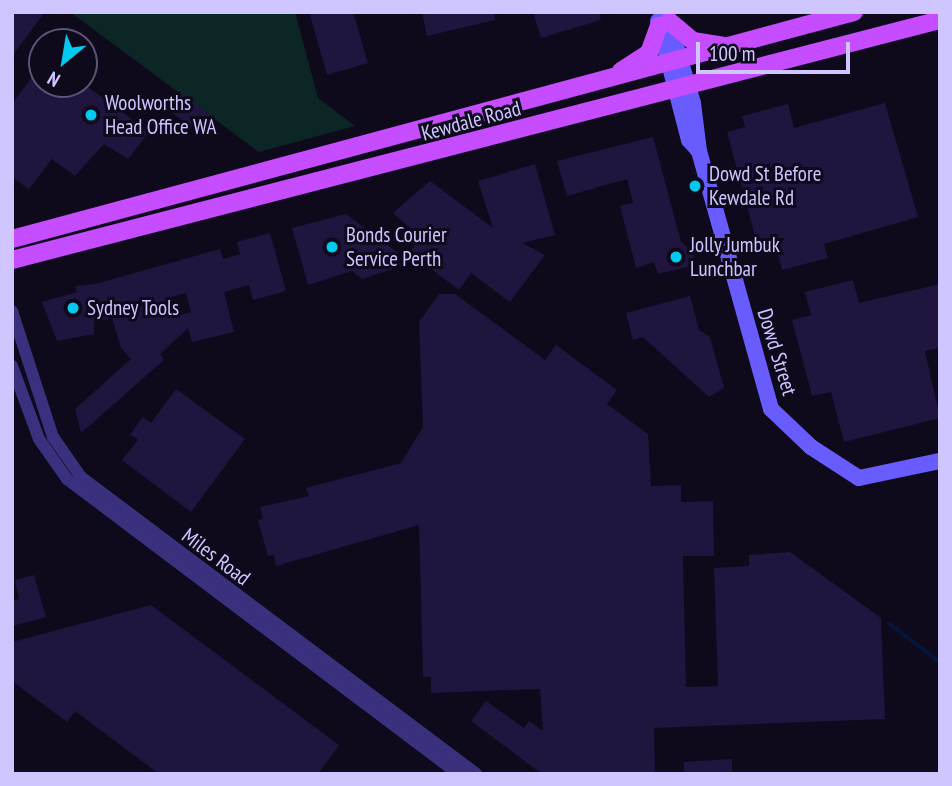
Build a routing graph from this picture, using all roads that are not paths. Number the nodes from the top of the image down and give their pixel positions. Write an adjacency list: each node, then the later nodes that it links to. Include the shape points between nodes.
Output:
1 (854, 12): 4 (main road, Kewdale Road)
2 (662, 18): 4 (main road, via 693,41); 5 (main road, Dowd Street); 6 (main road, via 649,53)
3 (940, 20): 7 (main road, Kewdale Road)
4 (729, 47): 5 (main road, Kewdale Road)
5 (675, 62): 6 (main road, Kewdale Road); 7 (main road, Dowd Street)
6 (610, 79): 8 (main road, Kewdale Road)
7 (682, 89): 9 (main road, Kewdale Road); 14 (main road, Dowd Street, via 771,409 781,423 852,476 867,479)
8 (207, 187): 9 (main road); 10 (main road, Kewdale Road)
9 (213, 209): 11 (main road, Kewdale Road)
10 (12, 239)
11 (12, 260)
12 (12, 311): 16 (street, Miles Road, via 53,437 81,477)
13 (12, 366): 15 (street, Miles Road, via 39,439 67,479)
14 (940, 461)
15 (458, 774)
16 (475, 774)

